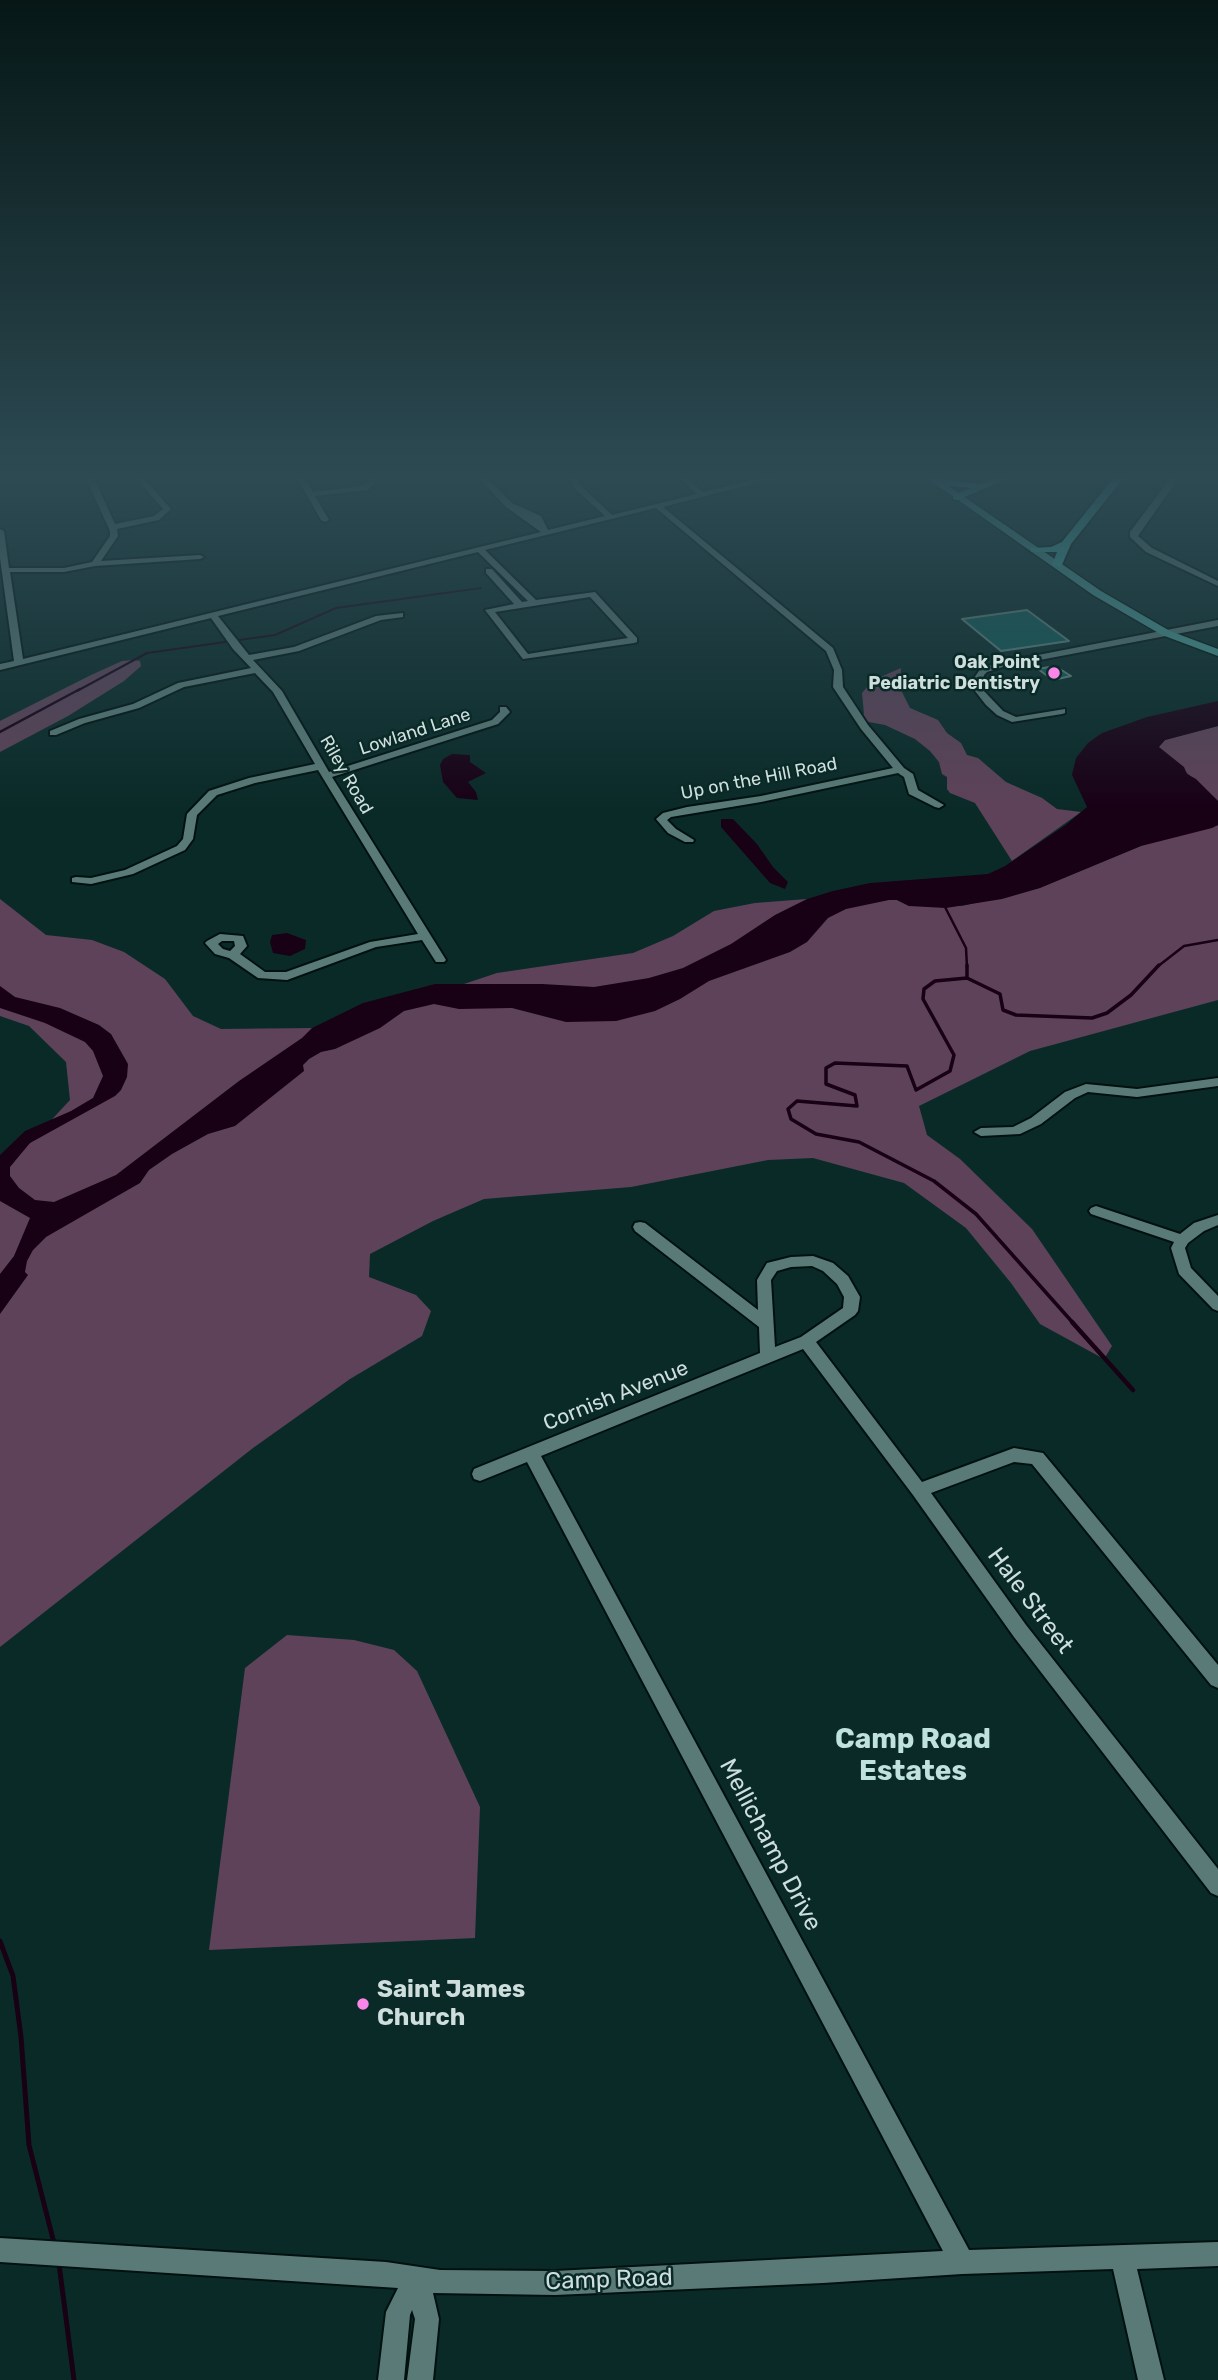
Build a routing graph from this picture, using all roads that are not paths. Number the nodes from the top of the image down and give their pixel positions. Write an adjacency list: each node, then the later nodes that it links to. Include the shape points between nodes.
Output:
1 (8, 587): 16 (street)
2 (324, 587): 9 (street)
3 (503, 587): 8 (street)
4 (518, 587): 7 (street)
5 (755, 587): 23 (street, via 830,650 842,694)
6 (1089, 587): 12 (main road)
7 (534, 603): 8 (street); 8 (street, via 592,594 634,640 526,657 489,610)
8 (520, 605)
9 (213, 615): 14 (street, Riley Road); 16 (street)
10 (400, 615): 14 (street, via 379,618 296,649)
11 (1218, 623): 12 (street)
12 (1166, 633): 13 (main road); 15 (main road); 20 (street, via 984,670 977,681 1000,713 1016,720)
13 (1218, 653)
14 (248, 658): 18 (street, Riley Road)
15 (1218, 661)
16 (19, 662): 17 (street)
17 (0, 667)
18 (257, 670): 21 (street, via 181,685 136,706); 22 (street, Riley Road, via 277,691)
19 (503, 709): 22 (street, Lowland Lane, via 495,722 359,767)
20 (1062, 711)
21 (53, 733)
22 (324, 770): 26 (street, Lowland Lane, via 253,779 213,793 192,814 188,839 181,848 129,872); 27 (street, Riley Road)
23 (900, 770): 24 (street, via 909,776 913,792); 25 (street, Up on the Hill Road, via 687,810 661,819)
24 (939, 805)
25 (689, 840)
26 (76, 880)
27 (425, 936): 28 (street, via 374,944 287,976 262,975); 29 (street, Riley Road)
28 (233, 955)
29 (440, 960)
30 (1218, 1082): 31 (street, via 1138,1093 1086,1088 1015,1131)
31 (981, 1132)
32 (1097, 1211): 35 (street)
33 (1218, 1220): 35 (street)
34 (640, 1227): 37 (street)
35 (1182, 1240): 36 (street, via 1178,1248 1184,1270)
36 (1218, 1305)
37 (765, 1324): 38 (street, Cornish Avenue, via 764,1280 772,1268 791,1262 821,1264 843,1280 852,1297 850,1311); 39 (street, Cornish Avenue)
38 (806, 1341): 39 (street, Cornish Avenue); 42 (street, Hale Street)
39 (768, 1356): 40 (street, Cornish Avenue)
40 (531, 1454): 41 (street, Cornish Avenue); 48 (street, Mellichamp Drive)
41 (480, 1474)
42 (919, 1490): 43 (street, via 1014,1455 1037,1458); 44 (street, Hale Street, via 1020,1631)
43 (1218, 1679)
44 (1218, 1886)
45 (0, 2250): 49 (street, Camp Road)
46 (1218, 2254): 47 (street, Camp Road)
47 (1122, 2257): 48 (street, Camp Road); 52 (street)
48 (962, 2262): 49 (street, Camp Road, via 555,2283)
49 (417, 2278): 50 (street, via 398,2312); 51 (street, via 427,2319)
50 (391, 2380)
51 (420, 2380)
52 (1151, 2380)

